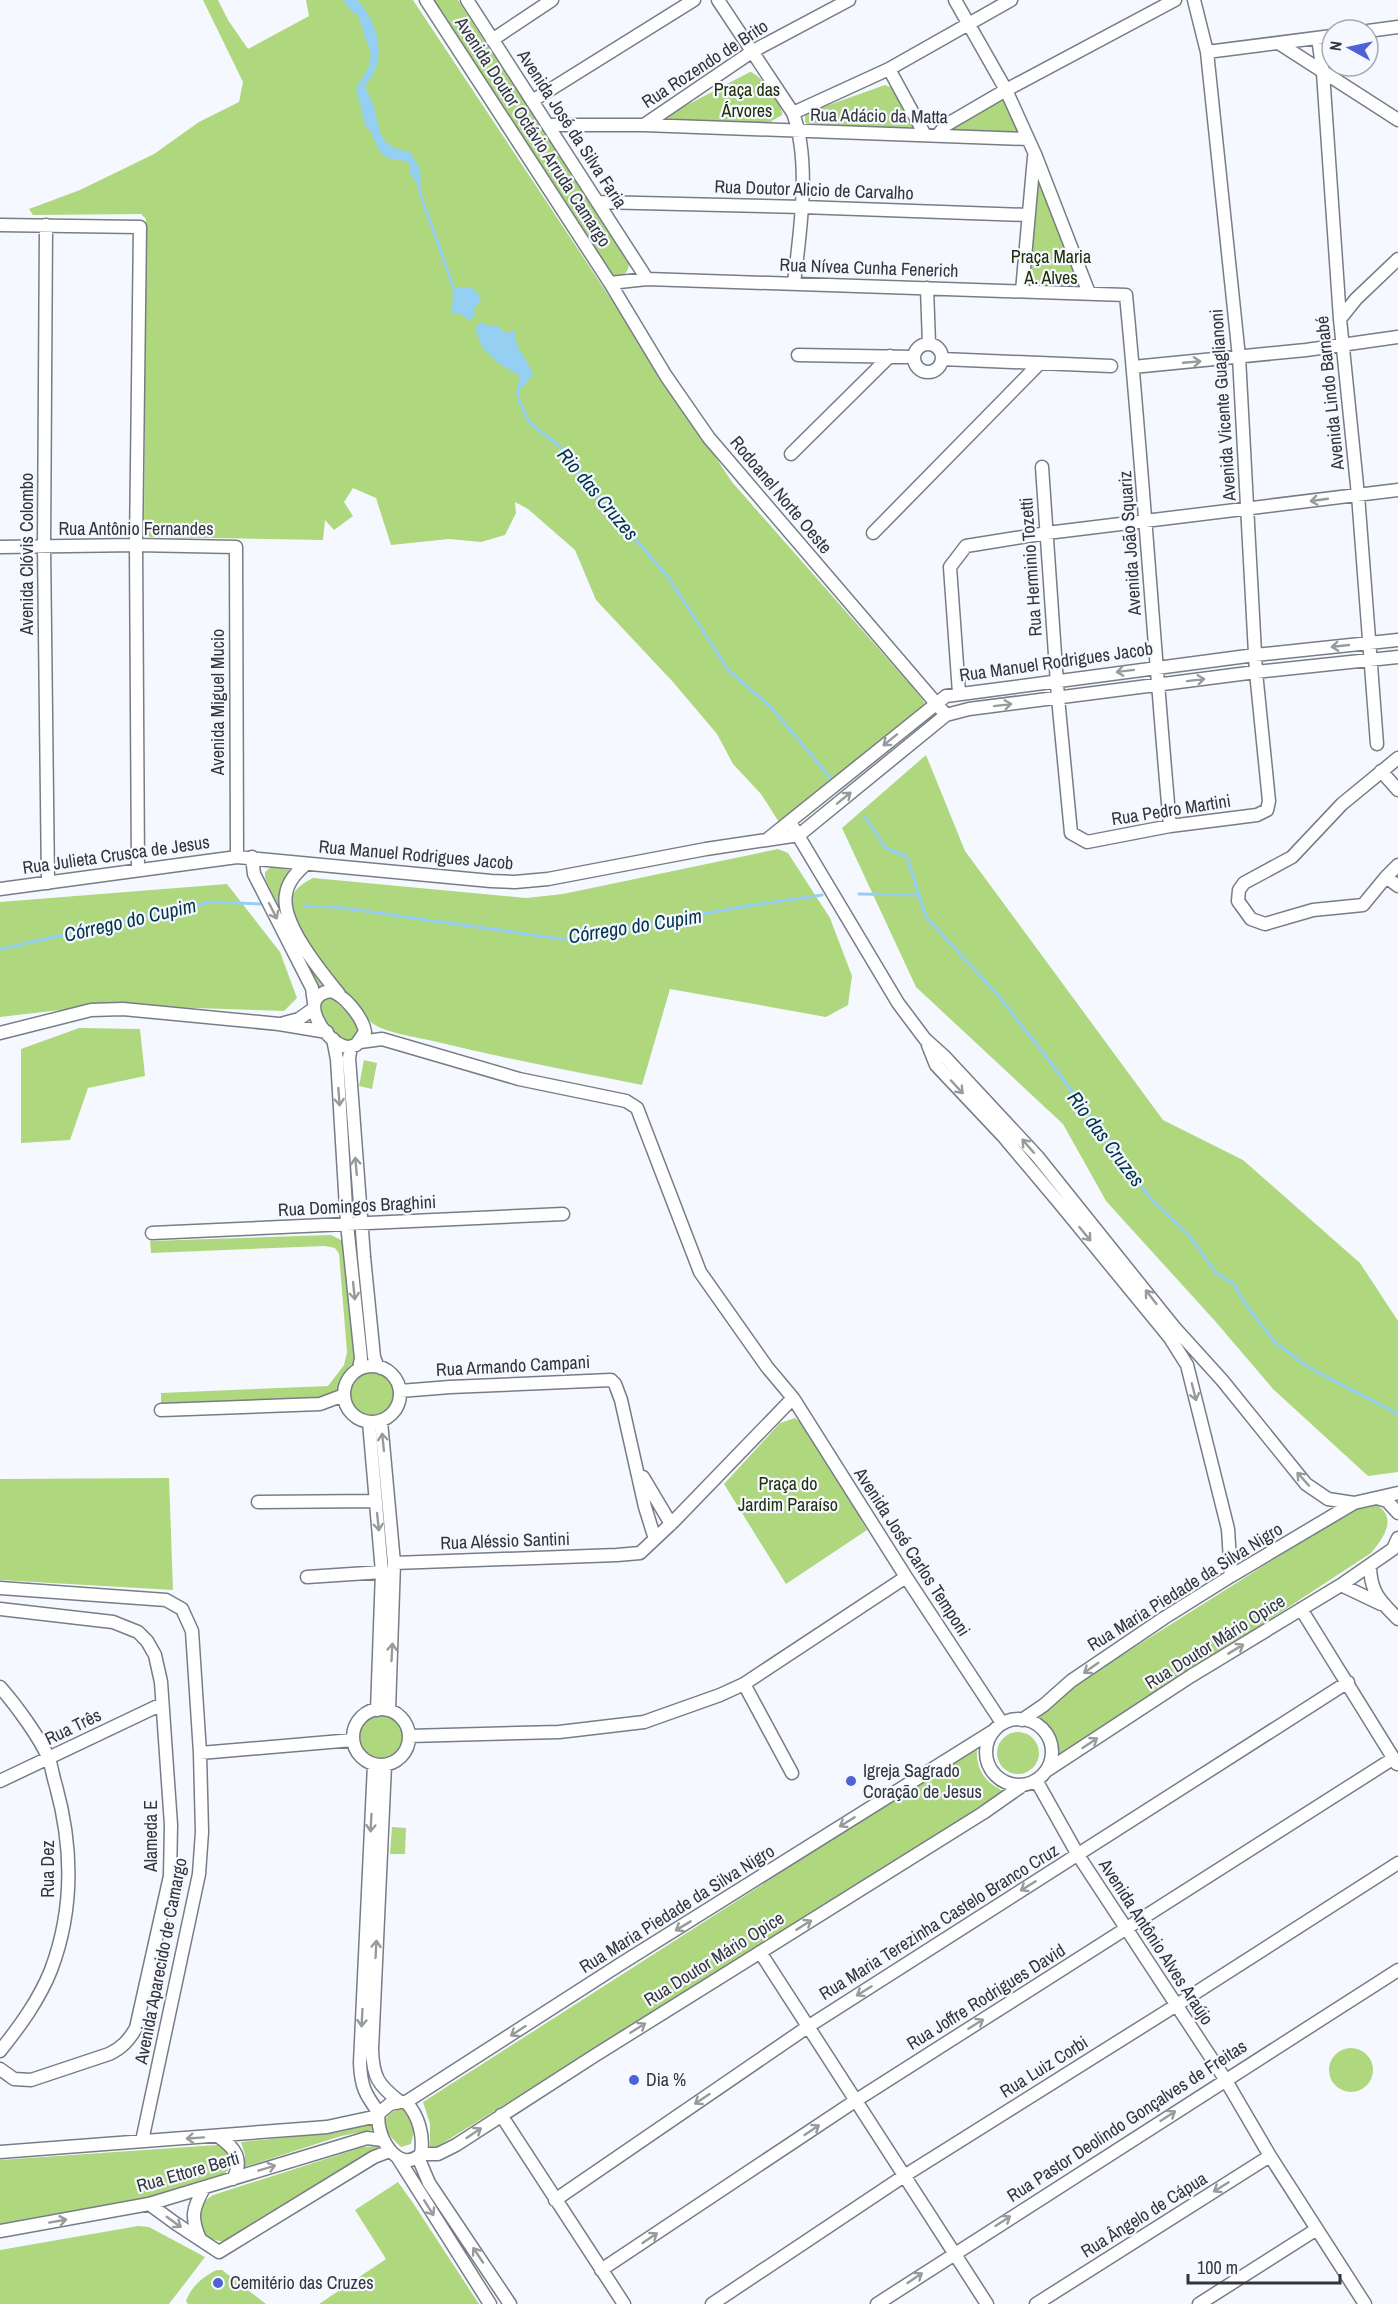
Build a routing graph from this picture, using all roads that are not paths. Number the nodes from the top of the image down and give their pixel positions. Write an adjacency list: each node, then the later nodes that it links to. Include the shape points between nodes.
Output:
1 (426, 0): 41 (street, Avenida Doutor Octávio Arruda Camargo)
2 (467, 0): 15 (street, Avenida José da Silva Faria)
3 (552, 0): 15 (street)
4 (694, 0): 25 (street)
5 (718, 0): 17 (street)
6 (849, 0): 17 (street, Rua Rozendo de Brito)
7 (955, 0): 11 (street)
8 (1011, 0): 11 (street)
9 (1175, 0): 24 (street)
10 (1194, 0): 18 (street, Avenida Vicente Guaglianoni)
11 (968, 24): 20 (street); 24 (street)
12 (1398, 27): 13 (street)
13 (1380, 29)
14 (1318, 38): 16 (street); 19 (street, Avenida Lindo Barnabé)
15 (492, 40): 25 (street, Avenida José da Silva Faria)
16 (1280, 44): 18 (street); 21 (street)
17 (753, 51): 26 (street); 29 (street, Rua Rozendo de Brito)
18 (1207, 52): 54 (street, Avenida Vicente Guaglianoni)
19 (1320, 52)
20 (889, 69): 26 (street); 31 (street)
21 (1320, 71)
22 (1323, 78): 47 (street, Avenida Lindo Barnabé)
23 (1331, 78): 27 (street)
24 (1006, 90): 31 (street); 32 (street)
25 (532, 101): 28 (street, Avenida José da Silva Faria)
26 (794, 113): 30 (street)
27 (1398, 120)
28 (548, 125): 29 (street, Rua Adácio da Matta); 34 (street, Avenida José da Silva Faria)
29 (644, 125): 30 (street, Rua Adácio da Matta)
30 (800, 132): 31 (street, Rua Adácio da Matta); 35 (street)
31 (932, 135): 32 (street, Rua Adácio da Matta)
32 (1028, 139): 33 (street)
33 (1035, 154): 36 (street); 45 (street)
34 (598, 202): 35 (street, Rua Doutor Alicio de Carvalho); 40 (street, Avenida José da Silva Faria)
35 (802, 207): 36 (street, Rua Doutor Alicio de Carvalho); 42 (street)
36 (1028, 215): 44 (street)
37 (0, 225): 38 (street)
38 (46, 225): 67 (street, via 140,227); 68 (street, Avenida Clóvis Colombo)
39 (1398, 259): 47 (street, via 1356,298)
40 (647, 279): 41 (street, Rua Nívea Cunha Fenerich); 42 (street, Rua Nívea Cunha Fenerich)
41 (610, 283): 82 (street, Rodoanel Norte Oeste, via 666,376 710,438)
42 (794, 283): 43 (street, Rua Nívea Cunha Fenerich)
43 (927, 288): 44 (street, Rua Nívea Cunha Fenerich); 49 (street)
44 (1022, 291): 45 (street, Rua Nívea Cunha Fenerich)
45 (1089, 293): 46 (street, Rua Nívea Cunha Fenerich)
46 (1126, 295): 58 (street, Avenida João Squariz)
47 (1340, 319): 50 (street, Avenida Lindo Barnabé)
48 (1398, 337): 50 (street)
49 (929, 344): 53 (street, via 918,347); 55 (street, via 939,349)
50 (1342, 344): 54 (street); 62 (street, Avenida Lindo Barnabé)
51 (798, 355): 52 (street)
52 (891, 356): 53 (street); 59 (street)
53 (913, 357): 55 (street, via 917,367 926,373 937,369)
54 (1239, 357): 58 (street, one-way to 54); 63 (street, Avenida Vicente Guaglianoni)
55 (942, 359): 56 (street)
56 (1039, 364): 57 (street); 66 (street)
57 (1111, 366)
58 (1133, 368): 64 (street, Avenida João Squariz)
59 (791, 454)
60 (1042, 467): 65 (street, Rua Herminio Tozetti)
61 (1398, 490): 62 (street)
62 (1358, 495): 63 (street, one-way to 63); 72 (street, Avenida Lindo Barnabé)
63 (1248, 510): 64 (street); 73 (street, Avenida Vicente Guaglianoni)
64 (1147, 522): 65 (street); 76 (street, Avenida João Squariz)
65 (1047, 532): 78 (street, Rua Herminio Tozetti); 80 (street, via 966,546 950,567)
66 (873, 534)
67 (136, 545): 68 (street, Rua Antônio Fernandes); 69 (street, Rua Antônio Fernandes); 98 (street)
68 (44, 547): 70 (street, Rua Antônio Fernandes); 100 (street, Avenida Clóvis Colombo)
69 (236, 547): 94 (street, Avenida Miguel Mucio)
70 (0, 548)
71 (1398, 640): 72 (street, Rua Manuel Rodrigues Jacob)
72 (1370, 643): 73 (street, Rua Manuel Rodrigues Jacob, one-way to 73); 75 (street, Avenida Lindo Barnabé)
73 (1255, 655): 76 (street, Rua Manuel Rodrigues Jacob); 77 (street, Avenida Vicente Guaglianoni)
74 (1398, 657): 75 (street, Rua Manuel Rodrigues Jacob)
75 (1371, 661): 77 (street, Rua Manuel Rodrigues Jacob); 84 (street, Avenida Lindo Barnabé)
76 (1156, 667): 78 (street, Rua Manuel Rodrigues Jacob, one-way to 78); 79 (street, Avenida João Squariz)
77 (1256, 672): 79 (street, Rua Manuel Rodrigues Jacob, one-way to 77); 88 (street, Avenida Vicente Guaglianoni)
78 (1057, 680): 80 (street, Rua Manuel Rodrigues Jacob); 81 (street, Rua Herminio Tozetti)
79 (1158, 684): 81 (street, Rua Manuel Rodrigues Jacob); 90 (street, Avenida João Squariz)
80 (959, 693): 82 (street, Rua Manuel Rodrigues Jacob)
81 (1058, 698): 83 (street, Rua Manuel Rodrigues Jacob, one-way to 81); 92 (street, Rua Herminio Tozetti, via 1071,833)
82 (936, 703): 83 (street, Rodoanel Norte Oeste); 89 (street, Rua Manuel Rodrigues Jacob, one-way to 89)
83 (945, 715): 91 (street, Rua Manuel Rodrigues Jacob, one-way to 83)
84 (1377, 744)
85 (1398, 758): 86 (street)
86 (1381, 771): 87 (street); 99 (street, via 1342,804 1292,857 1244,883 1238,901 1251,919 1272,923 1312,910 1363,905)
87 (1398, 790)
88 (1267, 810): 90 (street, Rua Pedro Martini, via 1257,815)
89 (789, 822): 91 (street); 93 (street, Rua Manuel Rodrigues Jacob)
90 (1170, 826): 92 (street, Rua Pedro Martini, via 1087,842)
91 (799, 835): 93 (street, Rua Manuel Rodrigues Jacob); 110 (street, via 898,1003)
92 (1079, 838)
93 (768, 839): 96 (street, Rua Manuel Rodrigues Jacob, via 514,882)
94 (237, 857): 95 (street, Rua Manuel Rodrigues Jacob); 98 (street, Rua Julieta Crusca de Jesus)
95 (252, 857): 96 (street, Rua Manuel Rodrigues Jacob); 104 (street, one-way to 104, via 254,874 312,988)
96 (306, 864): 103 (street, via 286,891 287,911 310,960)
97 (1398, 865): 99 (street)
98 (138, 870): 100 (street, Rua Julieta Crusca de Jesus)
99 (1386, 877): 101 (street)
100 (48, 883): 102 (street, Rua Julieta Crusca de Jesus)
101 (1398, 886)
102 (0, 889)
103 (339, 994): 104 (street, via 325,992 316,998); 105 (street)
104 (314, 1006): 106 (street, via 299,1019); 108 (street, via 318,1022)
105 (362, 1021): 109 (street); 111 (street, via 365,1032)
106 (279, 1024): 107 (street, via 123,1009 91,1010); 108 (street)
107 (0, 1033)
108 (330, 1036): 111 (street, via 342,1046); 113 (street, one-way to 113, via 337,1059)
109 (382, 1039): 111 (street); 120 (street, Avenida José Carlos Temponi, via 519,1079 626,1101 638,1108 700,1272)
110 (925, 1039): 128 (street, one-way to 110, via 1328,1499 1306,1484 1037,1156); 136 (street, one-way to 136, via 936,1065 1004,1136 1170,1338 1187,1365 1228,1529)
111 (355, 1044): 114 (street, one-way to 111, via 348,1058)
112 (563, 1214): 114 (street, Rua Domingos Braghini)
113 (347, 1224): 114 (street, Rua Domingos Braghini); 115 (street, Rua Domingos Braghini); 117 (street, one-way to 117)
114 (362, 1224): 116 (street, via 374,1357)
115 (152, 1233)
116 (381, 1368): 117 (street); 118 (street, via 398,1382)
117 (359, 1369): 119 (street, via 351,1376)
118 (400, 1391): 122 (street, via 395,1410); 123 (street, Rua Armando Campani, via 611,1380 621,1400)
119 (344, 1395): 121 (street, via 320,1404); 122 (street, via 351,1413 359,1419)
120 (793, 1398): 130 (street, Rua Aléssio Santini); 138 (street, Avenida José Carlos Temponi)
121 (161, 1410)
122 (375, 1421): 126 (street); 133 (street, one-way to 122)
123 (637, 1466): 130 (street, Rua Armando Campani); 132 (street, Rua Armando Campani)
124 (1398, 1493): 125 (street, Rua Maria Piedade da Silva Nigro)
125 (1376, 1497): 128 (street, Rua Maria Piedade da Silva Nigro); 129 (street, via 1387,1501)
126 (376, 1501): 127 (street); 135 (street, one-way to 135)
127 (258, 1502)
128 (1354, 1503): 136 (street, Rua Maria Piedade da Silva Nigro)
129 (1398, 1513)
130 (671, 1524): 132 (street, Rua Aléssio Santini)
131 (1398, 1538): 134 (street, Rua Doutor Mário Opice, via 1393,1549)
132 (655, 1539): 133 (street, Rua Aléssio Santini, via 640,1552 617,1555)
133 (394, 1563): 149 (street, one-way to 133)
134 (1370, 1565): 139 (street, Rua Doutor Mário Opice); 141 (street, via 1370,1583)
135 (382, 1572): 137 (street); 149 (street)
136 (1231, 1576): 150 (street, Rua Maria Piedade da Silva Nigro, one-way to 150, via 1071,1682)
137 (307, 1577)
138 (906, 1577): 146 (street); 151 (street, Avenida José Carlos Temponi)
139 (1341, 1585): 141 (street); 143 (street, Rua Doutor Mário Opice)
140 (0, 1588): 154 (street, Avenida Aparecido de Camargo, via 166,1600 182,1609 192,1631)
141 (1385, 1605): 144 (street)
142 (0, 1609): 148 (street, Alameda E, via 113,1622 138,1632 155,1655)
143 (1301, 1609): 145 (street); 158 (street, Rua Doutor Mário Opice, one-way to 143)
144 (1398, 1620)
145 (1347, 1682): 156 (street); 163 (street, Rua Maria Terezinha Castelo Branco Cruz)
146 (744, 1684): 152 (street, via 644,1722 559,1732); 159 (street)
147 (0, 1688): 155 (street, Rua Dez)
148 (162, 1704): 155 (street, Rua Três); 171 (street, Alameda E, via 171,1825 170,1876 136,2028 126,2043 110,2054 31,2080 14,2079)
149 (383, 1710): 152 (street, via 399,1716); 153 (street, via 367,1713 359,1720)
150 (1022, 1720): 151 (street, via 1013,1719); 158 (street, via 1037,1724 1046,1734 1051,1747)
151 (997, 1727): 162 (street, via 986,1745 990,1770 999,1779); 174 (street, Rua Maria Piedade da Silva Nigro, one-way to 174)
152 (409, 1736): 157 (street, via 403,1755 395,1762)
153 (353, 1740): 154 (street); 157 (street, via 364,1760)
154 (200, 1753): 178 (street, Avenida Aparecido de Camargo, via 200,1874)
155 (48, 1759): 161 (street, Rua Três); 170 (street, Rua Dez, via 68,1838 66,1910 51,1970 18,2029)
156 (1396, 1762): 165 (street, Rua Joffre Rodrigues David)
157 (379, 1765): 174 (street, one-way to 157, via 382,2089 373,2069); 175 (street, one-way to 175, via 360,2062 364,2093)
158 (1046, 1771): 160 (street)
159 (792, 1773)
160 (1036, 1780): 162 (street); 163 (street, Avenida Antônio Alves Araújo)
161 (0, 1781)
162 (1023, 1785): 166 (street, Rua Doutor Mário Opice, one-way to 162)
163 (1078, 1855): 165 (street, Avenida Antônio Alves Araújo); 169 (street, Rua Maria Terezinha Castelo Branco Cruz, one-way to 169)
164 (1398, 1863): 168 (street, Rua Luiz Corbi)
165 (1125, 1930): 168 (street, Avenida Antônio Alves Araújo); 173 (street, Rua Joffre Rodrigues David, one-way to 165)
166 (760, 1952): 169 (street); 176 (street, Rua Doutor Mário Opice, one-way to 166)
167 (1398, 1970): 172 (street, Rua Pastor Deolindo Gonçalves de Freitas)
168 (1175, 2006): 172 (street, Avenida Antônio Alves Araújo); 183 (street, Rua Luiz Corbi)
169 (809, 2026): 173 (street); 186 (street, Rua Maria Terezinha Castelo Branco Cruz, one-way to 186)
170 (0, 2051)
171 (0, 2068)
172 (1225, 2079): 182 (street, Avenida Antônio Alves Araújo); 191 (street, Rua Pastor Deolindo Gonçalves de Freitas, one-way to 172)
173 (855, 2101): 183 (street); 192 (street, Rua Joffre Rodrigues David, one-way to 173)
174 (403, 2102): 175 (street, via 390,2104); 181 (street, via 415,2113 420,2125)
175 (379, 2115): 177 (street, Rua Ettore Berti, via 327,2127); 179 (street, via 378,2125)
176 (501, 2115): 181 (street, Rua Doutor Mário Opice, one-way to 176, via 438,2154 456,2145); 186 (street)
177 (218, 2136): 178 (street, Rua Ettore Berti, one-way to 178); 184 (street, via 231,2145 238,2158)
178 (142, 2141): 180 (street, Rua Ettore Berti)
179 (390, 2150): 181 (street, via 409,2160); 184 (street, Rua Ettore Berti, one-way to 179, via 367,2138); 190 (street, via 219,2252); 193 (street, one-way to 193)
180 (0, 2152)
181 (420, 2156): 194 (street, one-way to 181, via 429,2183)
182 (1270, 2156): 188 (street, Avenida Antônio Alves Araújo); 199 (street, Rua Ângelo de Cápua, one-way to 199)
183 (904, 2176): 191 (street); 196 (street, Rua Luiz Corbi)
184 (233, 2179): 185 (street, Rua Ettore Berti)
185 (204, 2188): 187 (street, Rua Ettore Berti); 190 (street, via 193,2215)
186 (555, 2200): 192 (street)
187 (149, 2204): 189 (street, Rua Ettore Berti, one-way to 187); 190 (street, one-way to 190)
188 (1317, 2229): 200 (street); 201 (street, Avenida Antônio Alves Araújo)
189 (0, 2230)
190 (201, 2240)
191 (954, 2253): 197 (street, Rua Pastor Deolindo Gonçalves de Freitas, one-way to 191); 198 (street)
192 (601, 2271): 195 (street)
193 (490, 2304)
194 (510, 2304)
195 (624, 2304)
196 (712, 2304)
197 (877, 2304)
198 (987, 2304)
199 (1036, 2304)
200 (1199, 2304)
201 (1365, 2304)

